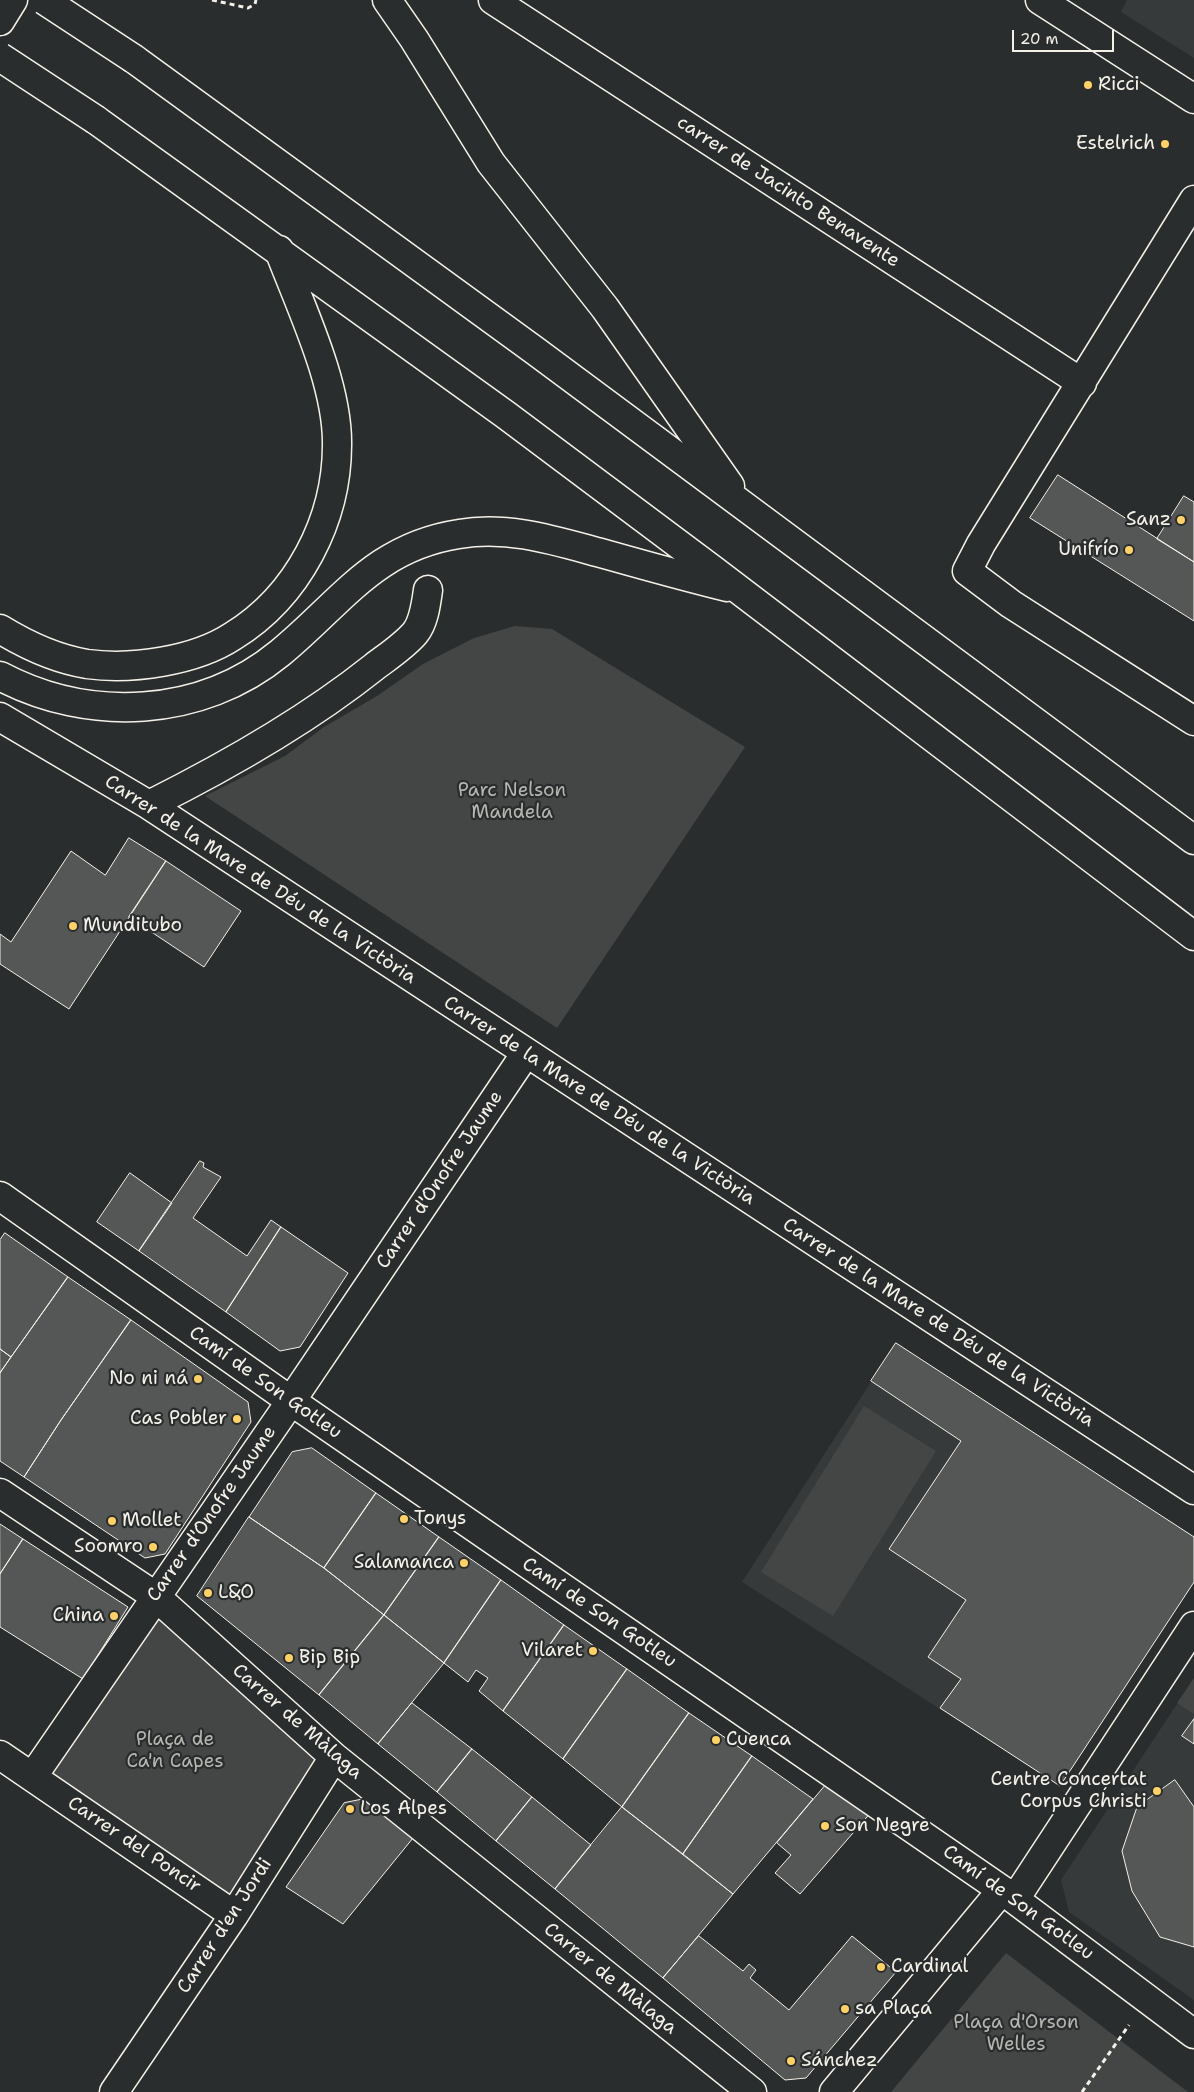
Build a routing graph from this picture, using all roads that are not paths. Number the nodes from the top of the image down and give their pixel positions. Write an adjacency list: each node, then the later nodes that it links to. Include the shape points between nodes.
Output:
1 (13, 0): 6 (main road)
2 (44, 0): 12 (main road, bridge, via 134,59)
3 (387, 0): 12 (main road, via 491,163 605,308)
4 (494, 0): 11 (main road, carrer de Jacinto Benavente)
5 (1040, 0): 8 (main road)
6 (0, 20)
7 (0, 57): 10 (main road, bridge, via 96,120)
8 (1194, 99)
9 (1194, 200): 11 (main road)
10 (279, 250): 14 (main road); 15 (main road, via 324,370 334,410 337,444 335,481 326,519 311,552 290,583 264,612 233,637 198,653 162,662 87,664 52,655)
11 (1082, 383): 18 (main road, via 967,571 1011,604)
12 (743, 505): 20 (main road)
13 (428, 590): 19 (main road, via 425,611 416,633 357,680 286,729)
14 (740, 591): 16 (main road, via 530,535 496,531 459,534 419,544 387,560 360,578 258,670 200,696 171,703 108,708 48,696); 21 (main road)
15 (0, 629)
16 (0, 676)
17 (0, 717): 19 (main road, Carrer de la Mare de Déu de la Victòria)
18 (1194, 721)
19 (150, 805): 22 (main road, Carrer de la Mare de Déu de la Victòria)
20 (1194, 840)
21 (1194, 936)
22 (526, 1053): 24 (main road, Carrer d'Onofre Jaume); 25 (main road, Carrer de la Mare de Déu de la Victòria)
23 (0, 1196): 24 (main road, Camí de Son Gotleu)
24 (291, 1401): 27 (main road, Carrer d'Onofre Jaume); 32 (main road, Camí de Son Gotleu)
25 (1194, 1490)
26 (0, 1493): 27 (main road, Carrer de Màlaga)
27 (155, 1596): 30 (main road, Carrer de Màlaga); 31 (main road, Carrer d'Onofre Jaume)
28 (1194, 1626): 32 (main road)
29 (0, 1755): 31 (main road)
30 (334, 1757): 33 (main road, Carrer d'en Jordi); 36 (main road, Carrer de Màlaga)
31 (33, 1776): 33 (main road, Carrer del Poncir)
32 (1009, 1895): 34 (main road, Camí de Son Gotleu); 37 (main road)
33 (234, 1914): 35 (main road, Carrer d'en Jordi)
34 (1194, 2034)
35 (114, 2092)
36 (752, 2092)
37 (834, 2092)

